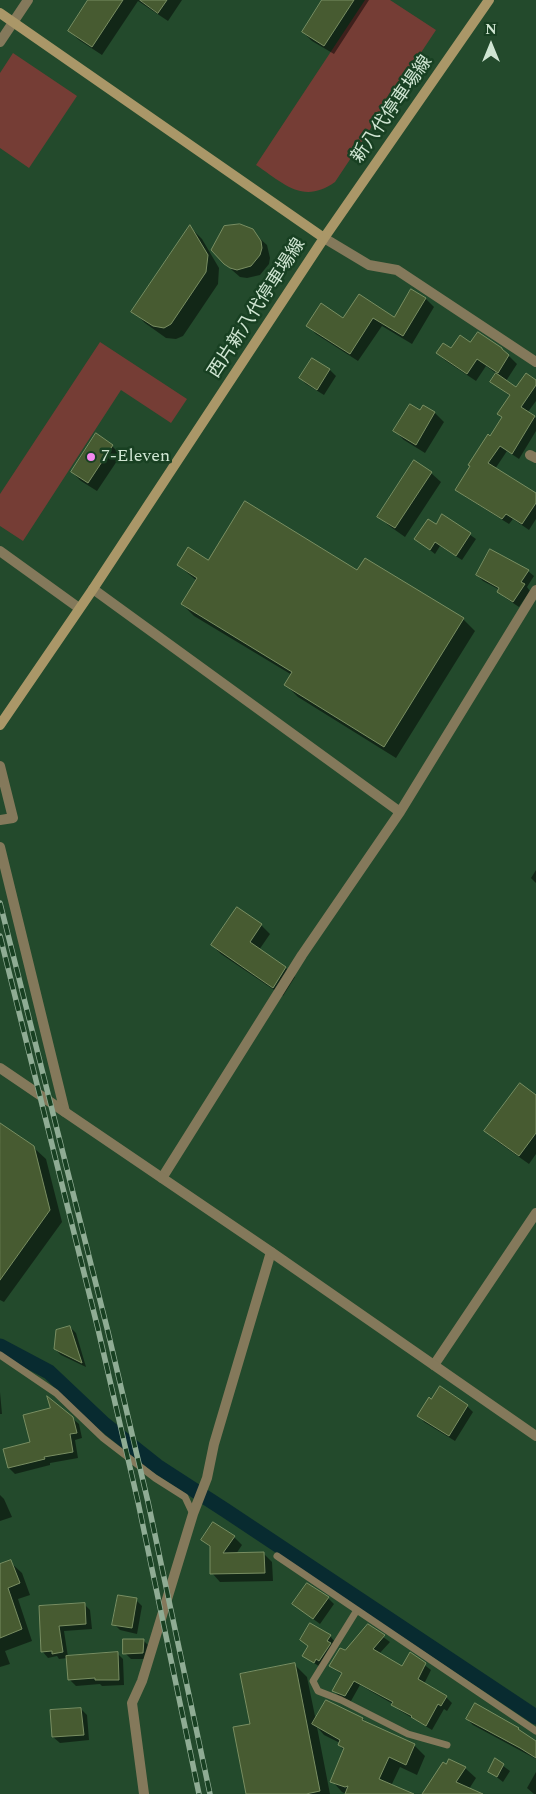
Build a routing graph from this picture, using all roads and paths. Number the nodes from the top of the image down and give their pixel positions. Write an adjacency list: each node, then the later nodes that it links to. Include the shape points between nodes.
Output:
1 (28, 0): 4 (street)
2 (488, 0): 6 (main road, 新八代停車場線)
3 (0, 13): 4 (main road, 西片新八代停車場線)
4 (13, 22): 5 (street); 6 (main road, 西片新八代停車場線)
5 (0, 42)
6 (324, 238): 7 (street, via 369,265 397,270); 9 (main road, 西片新八代停車場線)
7 (536, 362)
8 (0, 552): 11 (street)
9 (93, 589): 11 (main road, 西片新八代停車場線); 14 (street)
10 (536, 590): 14 (street)
11 (79, 608): 12 (main road, 西片新八代停車場線)
12 (0, 724)
13 (0, 766): 15 (street, via 13,818)
14 (400, 812): 19 (street, via 302,955)
15 (0, 820)
16 (0, 847): 18 (street)
17 (0, 1068): 18 (street)
18 (65, 1112): 19 (street)
19 (162, 1178): 21 (street)
20 (536, 1213): 23 (street)
21 (271, 1252): 23 (street); 25 (street, via 214,1444 207,1478)
22 (0, 1355): 25 (lane, via 56,1393 103,1438 185,1497)
23 (434, 1365): 24 (street)
24 (536, 1436)
25 (193, 1514): 30 (street, via 142,1681 132,1703)
26 (277, 1556): 27 (lane)
27 (357, 1610): 28 (lane); 29 (lane, via 314,1681 318,1691 408,1734)
28 (536, 1731)
29 (447, 1745)
30 (144, 1794)

